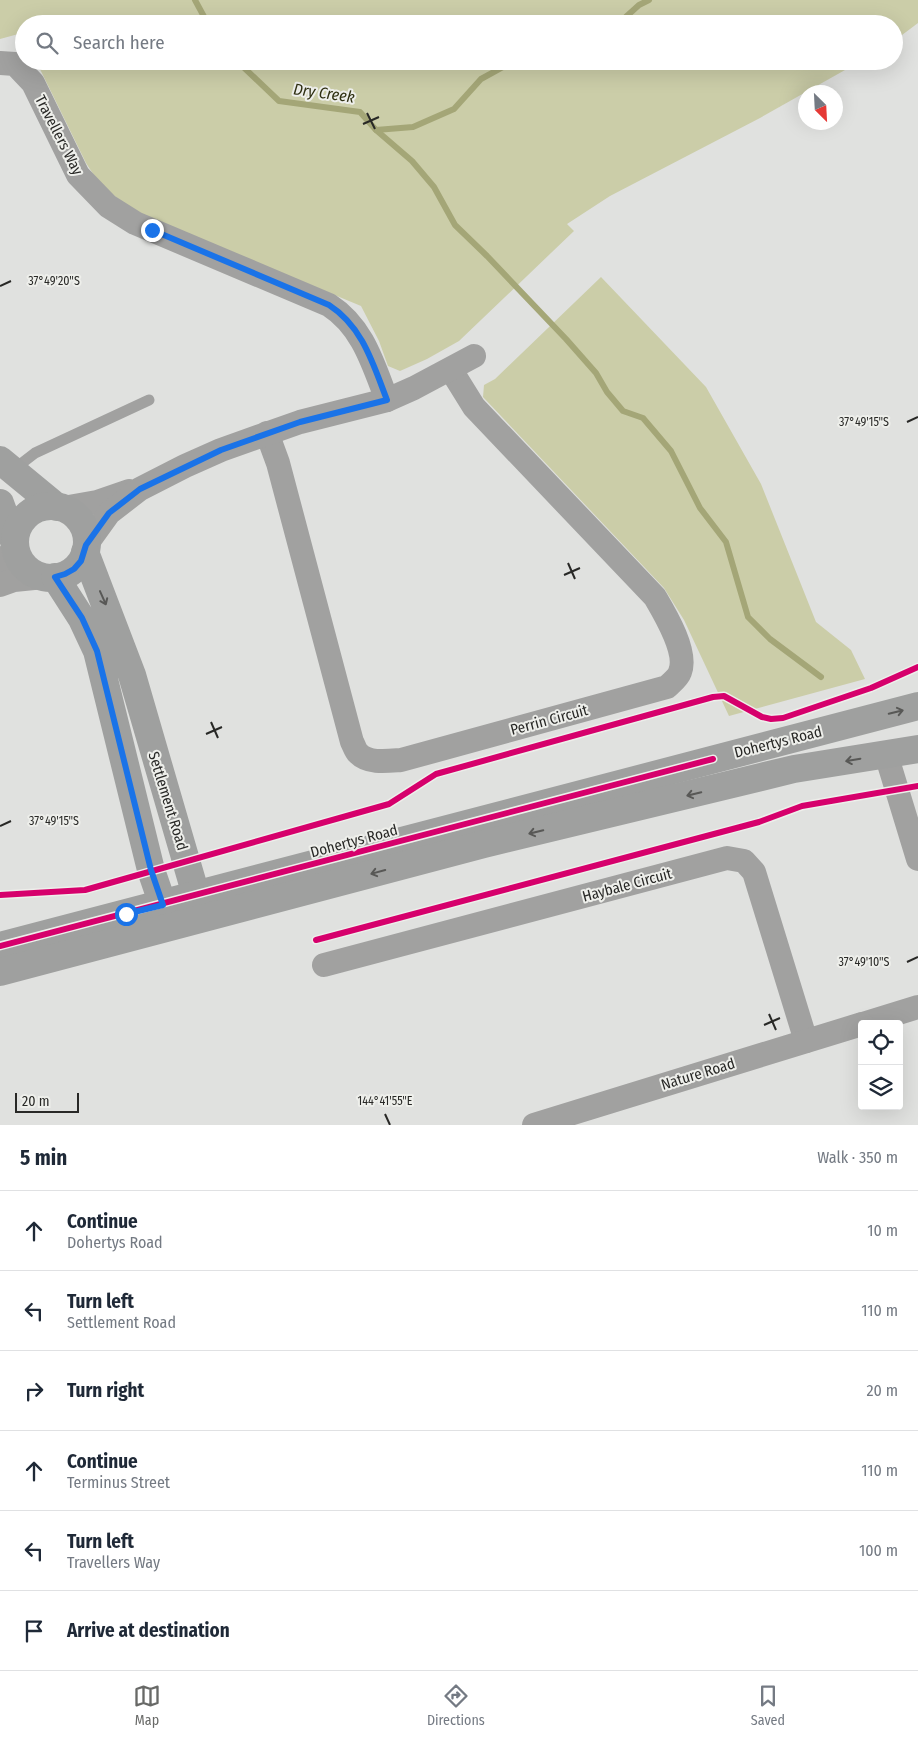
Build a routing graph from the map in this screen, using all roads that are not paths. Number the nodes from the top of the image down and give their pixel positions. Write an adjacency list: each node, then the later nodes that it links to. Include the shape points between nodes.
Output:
1 (16, 70): 5 (street, Travellers Way, via 33,83 78,175 108,206 135,223 329,305 341,313 363,341)
2 (474, 356): 3 (street)
3 (451, 370): 5 (street); 6 (street, Perrin Circuit, via 474,408 663,610 682,658 681,670 667,686 401,760 365,758 352,742 278,463)
4 (149, 400): 7 (lane)
5 (387, 400): 6 (street, via 300,422)
6 (267, 434): 8 (street, via 221,450)
7 (6, 466): 10 (main road)
8 (140, 489): 10 (street, via 80,506); 11 (street, via 109,513)
9 (0, 503): 12 (main road)
10 (60, 507): 11 (main road, via 81,523 86,534); 12 (main road, via 41,508 27,515 20,524)
11 (86, 549): 13 (main road, via 74,569); 19 (main road, Settlement Road, one-way to 19, via 132,675)
12 (10, 552): 13 (main road, via 34,573)
13 (50, 577): 14 (street, via 14,580); 20 (main road, Settlement Road, via 82,618 97,651 151,870)
14 (0, 585)
15 (918, 706): 19 (main road, Dohertys Road, one-way to 15)
16 (918, 748): 17 (main road, Dohertys Road)
17 (886, 754): 18 (street); 21 (main road, Dohertys Road, one-way to 21, via 794,770 484,844)
18 (918, 859)
19 (196, 895): 20 (main road, Dohertys Road); 21 (main road)
20 (163, 905): 21 (main road); 22 (main road, Dohertys Road)
21 (186, 922): 24 (main road, Dohertys Road)
22 (0, 946)
23 (324, 965): 28 (street, Haybale Circuit, via 727,858 736,859 744,861 754,872)
24 (0, 972)
25 (918, 1007): 26 (street, Nature Road)
26 (875, 1020)
27 (858, 1025): 28 (street, Nature Road)
28 (806, 1041): 29 (street, Nature Road)
29 (534, 1125)

